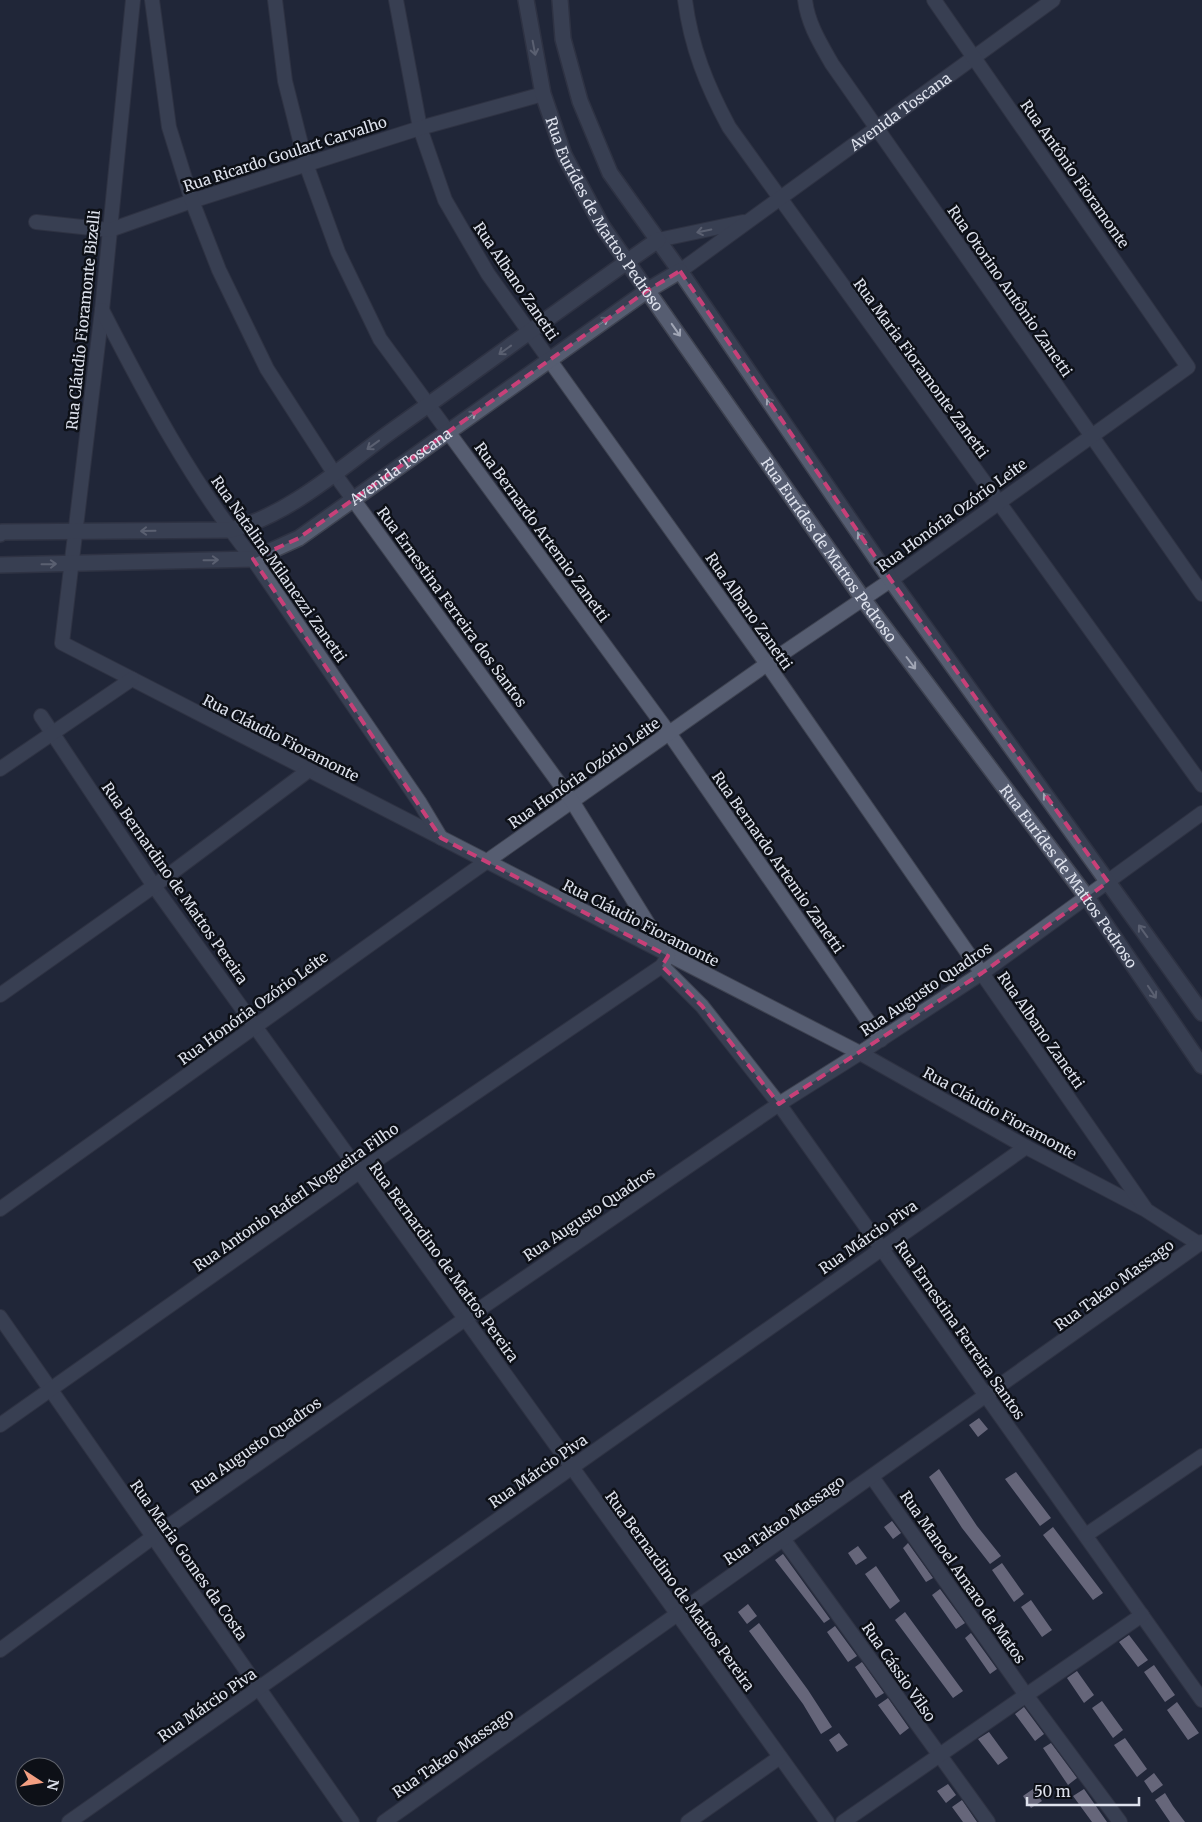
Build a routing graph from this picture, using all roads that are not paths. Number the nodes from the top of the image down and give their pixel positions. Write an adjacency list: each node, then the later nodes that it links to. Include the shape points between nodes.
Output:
1 (133, 0): 20 (street, Rua Cláudio Fioramonte Bizelli)
2 (152, 0): 17 (street, Rua Ernestina Ferreira dos Santos, via 169,127)
3 (275, 0): 15 (street, Rua Bernardo Artemio Zanetti, via 285,81)
4 (396, 0): 13 (street, Rua Albano Zanetti)
5 (526, 0): 12 (street, Rua Eurídes de Mattos Pedroso, one-way to 12)
6 (560, 0): 21 (street, Rua Eurídes de Mattos Pedroso, via 563,39 580,101 610,173)
7 (685, 0): 16 (street, Rua Maria Fioramonte Zanetti, via 697,58 709,89 729,127)
8 (805, 0): 14 (street, Rua Otorino Antônio Zanetti, via 814,33)
9 (934, 0): 11 (street, Rua Antônio Fioramonte)
10 (1053, 0): 11 (street, Avenida Toscana)
11 (974, 57): 14 (street, Avenida Toscana); 28 (street, Rua Antônio Fioramonte)
12 (543, 94): 13 (street, Rua Ricardo Goulart Carvalho); 22 (street, Rua Eurídes de Mattos Pedroso, via 564,154 602,226)
13 (420, 128): 15 (street, Rua Ricardo Goulart Carvalho); 26 (street, Rua Albano Zanetti, via 445,200 488,274)
14 (877, 128): 16 (street, Avenida Toscana); 31 (street, Rua Otorino Antônio Zanetti)
15 (306, 164): 17 (street, Rua Ricardo Goulart Carvalho); 29 (street, Rua Bernardo Artemio Zanetti, via 338,252 380,339)
16 (780, 198): 18 (street, Avenida Toscana); 34 (street, Rua Maria Fioramonte Zanetti)
17 (192, 201): 20 (street, Rua Ricardo Goulart Carvalho); 32 (street, Rua Ernestina Ferreira dos Santos, via 219,270 267,369)
18 (749, 221): 21 (street, Avenida Toscana, one-way to 21); 23 (street, Avenida Toscana)
19 (36, 222): 20 (street, Rua Ricardo Goulart Carvalho)
20 (110, 230): 25 (street, Rua Cláudio Fioramonte Bizelli)
21 (658, 240): 22 (street, Avenida Toscana); 23 (street, Rua Eurídes de Mattos Pedroso)
22 (628, 262): 24 (street, Rua Eurídes de Mattos Pedroso); 26 (street, Avenida Toscana)
23 (680, 272): 24 (street, Avenida Toscana); 41 (street, Rua Eurídes de Mattos Pedroso, one-way to 23)
24 (648, 290): 27 (street, Avenida Toscana, one-way to 24); 43 (street, Rua Eurídes de Mattos Pedroso, one-way to 43)
25 (102, 310): 35 (street, Rua Natalina Milanezzi Zanetti, via 155,412); 36 (street, Rua Cláudio Fioramonte Bizelli)
26 (530, 332): 27 (street, Rua Albano Zanetti); 29 (street, Avenida Toscana, one-way to 29)
27 (550, 360): 30 (street, Avenida Toscana, one-way to 27); 45 (street, Rua Albano Zanetti)
28 (1188, 367): 31 (street, Rua Honória Ozório Leite)
29 (429, 405): 30 (street, Rua Bernardo Artemio Zanetti); 32 (street, Avenida Toscana, one-way to 32)
30 (448, 432): 33 (street, Avenida Toscana); 48 (street, Rua Bernardo Artemio Zanetti)
31 (1091, 436): 34 (street, Rua Honória Ozório Leite); 42 (street, Rua Otorino Antônio Zanetti)
32 (334, 473): 33 (street, Rua Ernestina Ferreira dos Santos); 35 (street, Avenida Toscana, via 277,513)
33 (353, 500): 38 (street, Avenida Toscana, via 299,538); 53 (street, Rua Ernestina Ferreira dos Santos)
34 (998, 502): 41 (street, Rua Honória Ozório Leite); 52 (street, Rua Maria Fioramonte Zanetti)
35 (230, 530): 36 (street, Avenida Toscana, one-way to 36); 38 (street, Rua Natalina Milanezzi Zanetti)
36 (75, 532): 37 (street, Avenida Toscana); 39 (street, Rua Cláudio Fioramonte Bizelli)
37 (0, 534)
38 (253, 559): 39 (street, Avenida Toscana, one-way to 38); 55 (street, Rua Natalina Milanezzi Zanetti)
39 (71, 564): 40 (street, Avenida Toscana, one-way to 39); 44 (street, Rua Cláudio Fioramonte Bizelli)
40 (0, 565)
41 (891, 580): 43 (street, Rua Honória Ozório Leite); 57 (street, Rua Eurídes de Mattos Pedroso, one-way to 41)
42 (1202, 594)
43 (863, 599): 45 (street, Rua Honória Ozório Leite); 59 (street, Rua Eurídes de Mattos Pedroso, one-way to 59)
44 (62, 643): 46 (street, Rua Cláudio Fioramonte)
45 (767, 664): 48 (street, Rua Honória Ozório Leite); 61 (street, Rua Albano Zanetti)
46 (132, 679): 49 (street); 51 (street, Rua Cláudio Fioramonte)
47 (41, 716): 49 (street, Rua Bernardino de Mattos Pereira)
48 (669, 733): 53 (street, Rua Honória Ozório Leite); 65 (street, Rua Bernardo Artemio Zanetti)
49 (53, 734): 50 (street); 58 (street, Rua Bernardino de Mattos Pereira)
50 (0, 769)
51 (309, 770): 55 (street, Rua Cláudio Fioramonte); 58 (street)
52 (1202, 786)
53 (572, 801): 56 (street, Rua Honória Ozório Leite); 60 (street, Rua Ernestina Ferreira dos Santos)
54 (1202, 813): 57 (street, Rua Augusto Quadros)
55 (441, 838): 56 (street, Rua Cláudio Fioramonte)
56 (486, 862): 60 (street, Rua Cláudio Fioramonte); 64 (street, Rua Honória Ozório Leite)
57 (1108, 882): 59 (street, Rua Augusto Quadros); 63 (street, Rua Eurídes de Mattos Pedroso, one-way to 57)
58 (154, 886): 62 (street); 64 (street, Rua Bernardino de Mattos Pereira)
59 (1086, 896): 61 (street, Rua Augusto Quadros); 67 (street, Rua Eurídes de Mattos Pedroso, one-way to 67)
60 (665, 961): 66 (street, Rua Cláudio Fioramonte); 68 (street, Rua Ernestina Ferreira Santos); 70 (street, Rua Antonio Raferl Nogueira Filho)
61 (982, 973): 65 (street, Rua Augusto Quadros); 72 (street, Rua Albano Zanetti)
62 (0, 995)
63 (1202, 1013)
64 (255, 1027): 70 (street, Rua Bernardino de Mattos Pereira); 71 (street, Rua Honória Ozório Leite)
65 (881, 1040): 66 (street, Rua Augusto Quadros)
66 (860, 1054): 68 (street, Rua Augusto Quadros); 69 (street, Rua Cláudio Fioramonte)
67 (1202, 1066)
68 (779, 1104): 74 (street, Rua Ernestina Ferreira Santos); 76 (street, Rua Augusto Quadros)
69 (1026, 1148): 72 (street, Rua Cláudio Fioramonte); 74 (street, Rua Márcio Piva)
70 (359, 1172): 76 (street, Rua Bernardino de Mattos Pereira); 77 (street, Rua Antonio Raferl Nogueira Filho)
71 (0, 1209)
72 (1146, 1210): 73 (street, Rua Cláudio Fioramonte)
73 (1201, 1243): 78 (street, Rua Takao Massago)
74 (882, 1248): 78 (street, Rua Ernestina Ferreira Santos); 81 (street, Rua Márcio Piva)
75 (0, 1317): 77 (street, Rua Maria Gomes da Costa)
76 (465, 1319): 81 (street, Rua Bernardino de Mattos Pereira); 84 (street, Rua Augusto Quadros)
77 (50, 1389): 79 (street, Rua Antonio Raferl Nogueira Filho); 84 (street, Rua Maria Gomes da Costa)
78 (987, 1396): 82 (street, Rua Takao Massago); 83 (street, Rua Ernestina Ferreira Santos)
79 (0, 1425)
80 (1202, 1456): 83 (street)
81 (572, 1467): 86 (street, Rua Bernardino de Mattos Pereira); 90 (street, Rua Márcio Piva)
82 (872, 1477): 85 (street, Rua Takao Massago); 91 (street, Rua Manoel Amaro de Matos)
83 (1086, 1535): 87 (street, Rua Ernestina Ferreira Santos)
84 (154, 1537): 88 (street, Rua Augusto Quadros); 90 (street, Rua Maria Gomes da Costa)
85 (784, 1540): 86 (street, Rua Takao Massago); 94 (street, Rua Cássio Vilso)
86 (678, 1614): 93 (street, Rua Bernardino de Mattos Pereira); 97 (street, Rua Takao Massago)
87 (1142, 1615): 89 (street, Rua Ernestina Ferreira Santos); 91 (street)
88 (0, 1650)
89 (1197, 1682): 92 (street, Rua Ernestina Ferreira Santos)
90 (258, 1688): 95 (street, Rua Márcio Piva); 96 (street, Rua Maria Gomes da Costa)
91 (1026, 1695): 94 (street); 102 (street, Rua Manoel Amaro de Matos)
92 (1202, 1700)
93 (780, 1757): 98 (street); 99 (street, Rua Bernardino de Mattos Pereira)
94 (939, 1757): 100 (street); 101 (street, Rua Cássio Vilso)
95 (69, 1822)
96 (352, 1822)
97 (384, 1822)
98 (688, 1822)
99 (827, 1822)
100 (843, 1822)
101 (988, 1822)
102 (1120, 1822)

